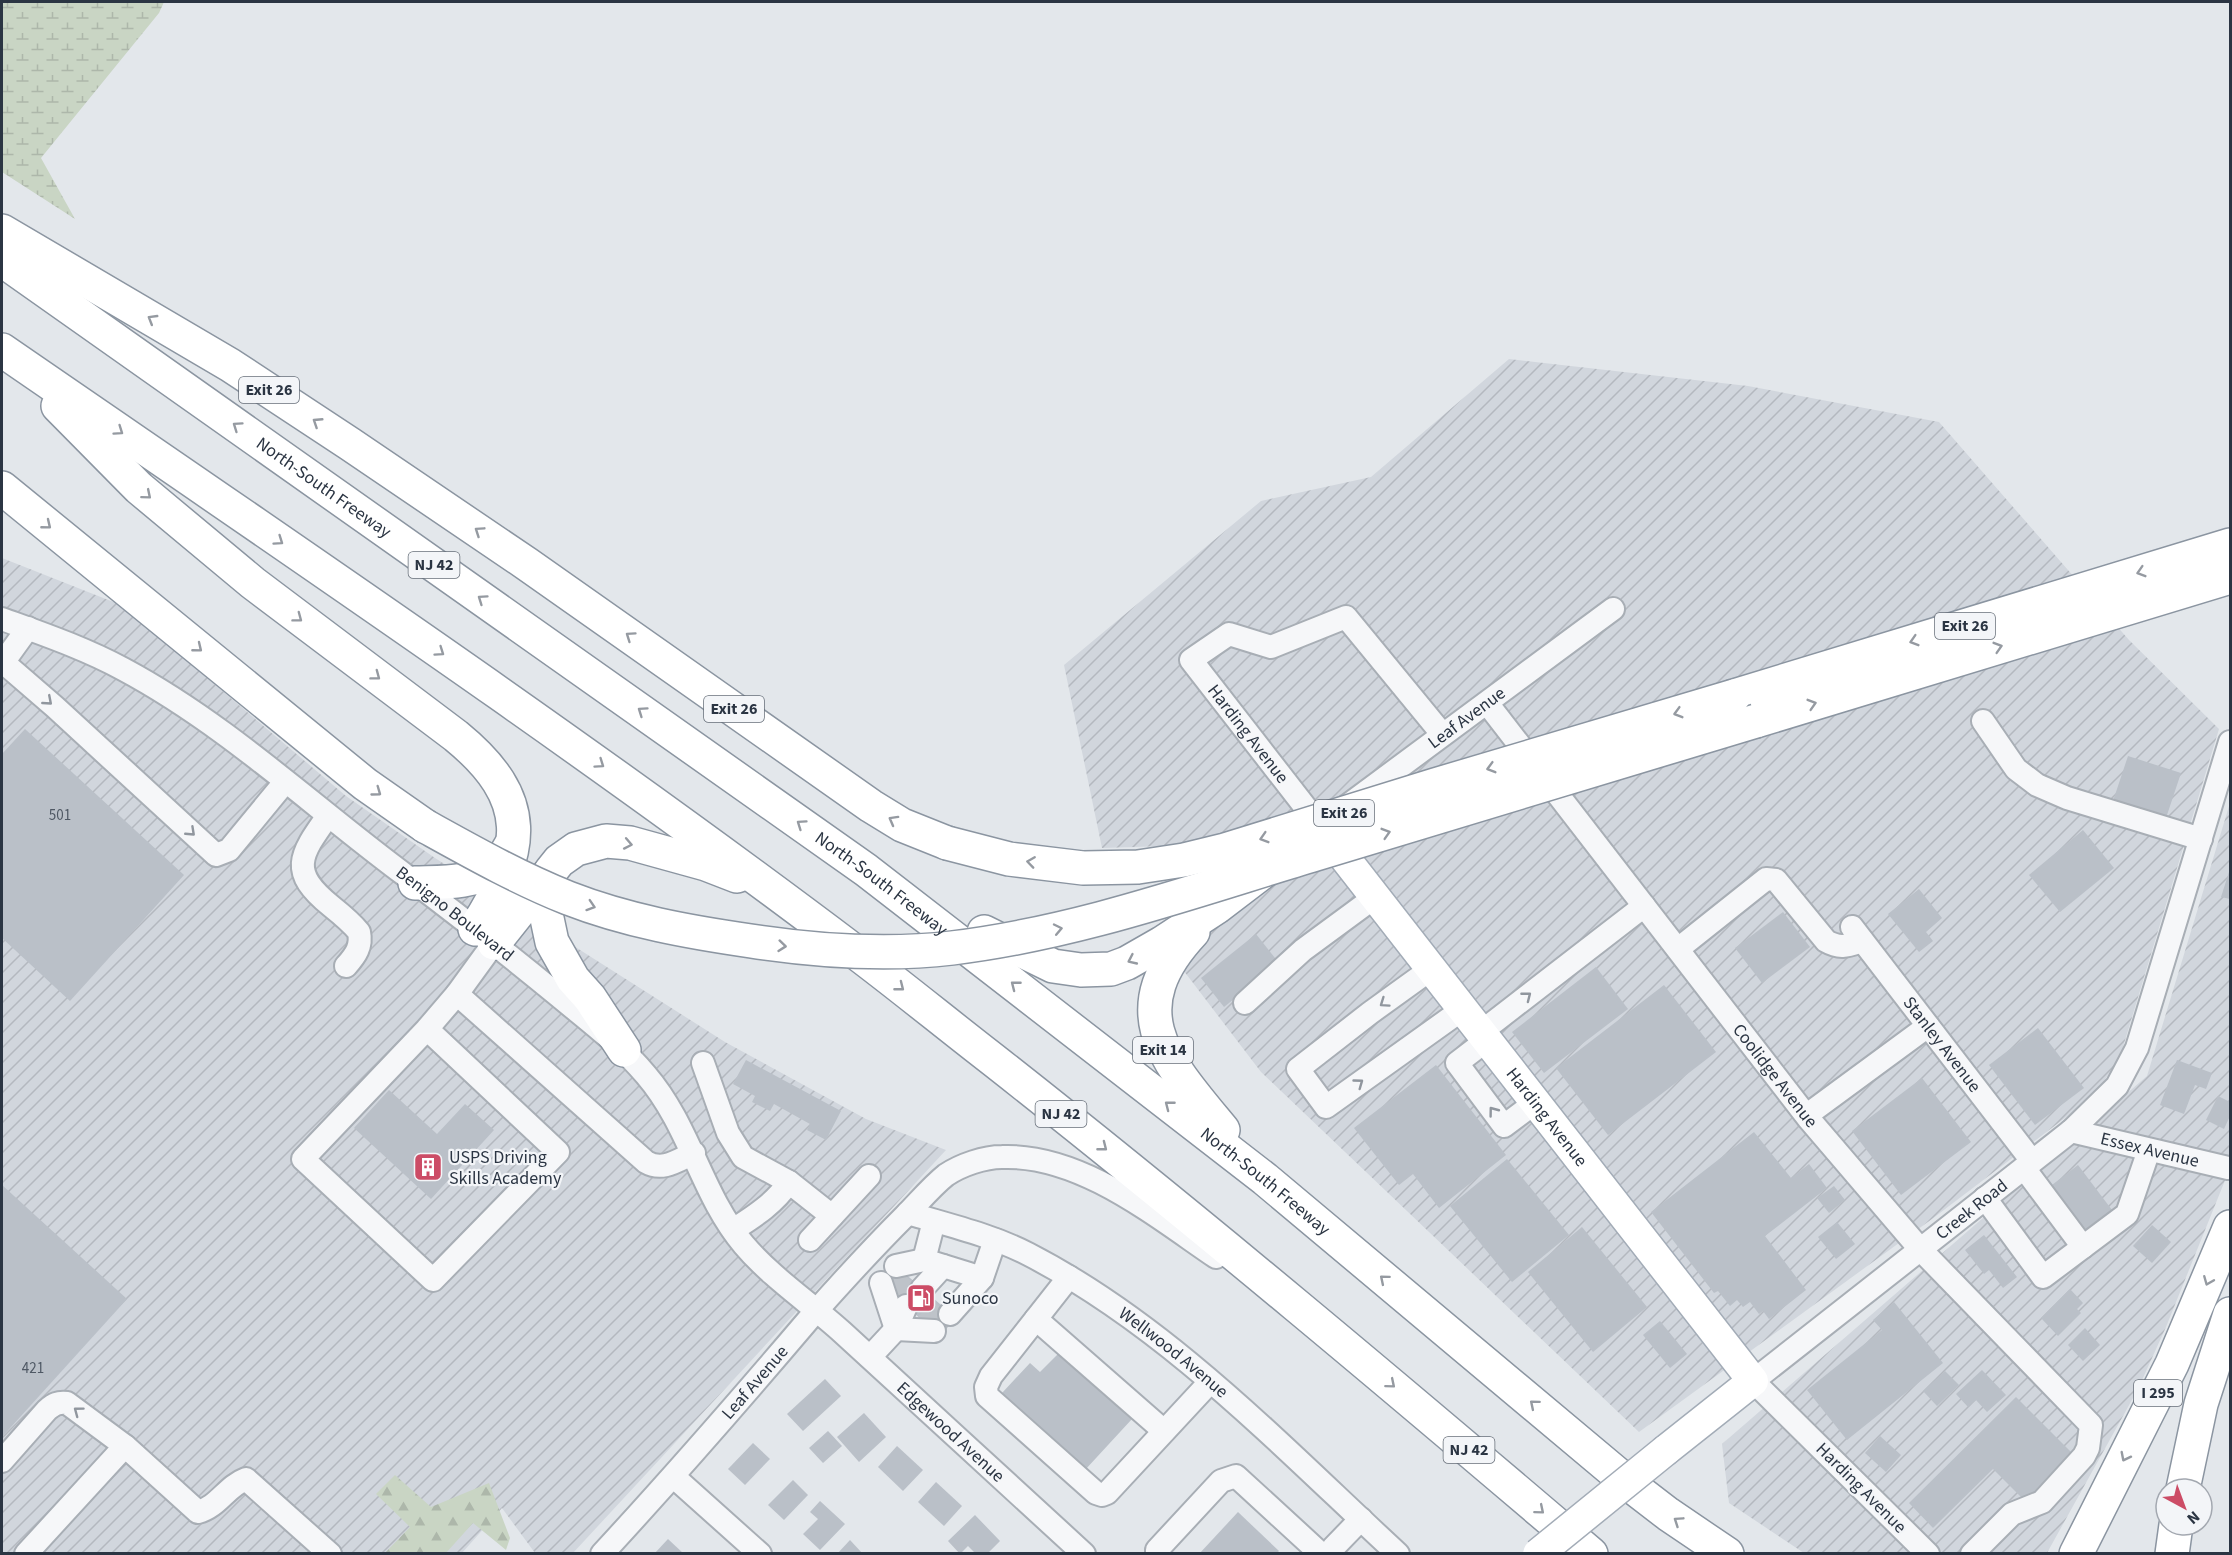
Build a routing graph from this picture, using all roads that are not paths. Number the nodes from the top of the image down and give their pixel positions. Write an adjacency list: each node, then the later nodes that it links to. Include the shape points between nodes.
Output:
1 (2, 231): 5 (highway, Exit 26, one-way to 1, bridge, via 1225,850 1138,867 1083,868 1009,859 947,843 902,825 871,806 527,564 230,365)
2 (2, 260): 20 (highway, North-South Freeway / NJ 42, one-way to 2)
3 (2, 350): 19 (highway, one-way to 19, via 147,495 253,584 477,753 503,786 513,815); 23 (highway, NJ 42, one-way to 23, via 544,724)
4 (2, 488): 6 (highway, one-way to 6, bridge, via 348,770 425,826 495,865 582,903 652,923 710,936 852,952 929,951 1015,938 1125,912)
5 (2230, 545)
6 (2230, 577)
7 (1613, 609): 11 (street, Leaf Avenue)
8 (2, 619): 9 (street, Benigno Boulevard)
9 (28, 628): 10 (street); 15 (street, Benigno Boulevard, via 64,640 179,702)
10 (2, 663): 15 (street, one-way to 15, via 216,855 229,850)
11 (1487, 703): 13 (street, Leaf Avenue); 25 (street, Coolidge Avenue)
12 (1983, 721): 18 (street, via 2016,769 2037,785)
13 (1443, 735): 17 (street, Leaf Avenue); 17 (street, Harding Avenue, via 1346,617 1271,647 1228,634 1191,660)
14 (2230, 742): 18 (street, Creek Road)
15 (285, 782): 16 (street, Benigno Boulevard)
16 (328, 816): 22 (street, Benigno Boulevard); 29 (street, via 307,847 303,869 310,888 359,932 358,951)
17 (1320, 826): 24 (main road, Harding Avenue); 26 (highway)
18 (2201, 839): 41 (street, Creek Road, via 2137,1048 2117,1086)
19 (513, 840): 22 (highway, via 494,868 480,875); 27 (highway)
20 (866, 870): 26 (highway, one-way to 20, via 1127,963 1111,969 1066,969 1034,957); 47 (highway, North-South Freeway / NJ 42, one-way to 20)
21 (551, 871): 23 (highway, one-way to 23, via 576,849 606,841 630,843 706,864); 27 (highway); 37 (highway, via 545,909 552,942 573,979)
22 (415, 883): 27 (street, Benigno Boulevard)
23 (770, 888): 68 (highway, NJ 42, one-way to 68, via 1203,1226)
24 (1375, 897): 30 (main road, Harding Avenue); 32 (street, via 1303,950)
25 (1644, 906): 28 (street, Coolidge Avenue); 36 (street, one-way to 25)
26 (1218, 907): 47 (highway, Exit 14, via 1184,941 1166,968 1156,998 1156,1028 1173,1068)
27 (485, 936): 31 (street); 37 (street, Benigno Boulevard)
28 (1678, 949): 34 (street, Stanley Avenue, via 1772,878 1826,941 1847,946 1857,934); 40 (street, Coolidge Avenue)
29 (346, 966)
30 (1431, 969): 33 (main road, Harding Avenue); 33 (street, one-way to 33, via 1298,1069 1326,1107)
31 (457, 994): 35 (street); 43 (street, via 646,1162 663,1167)
32 (1245, 1003)
33 (1463, 1009): 36 (main road, Harding Avenue)
34 (1928, 1026): 40 (street); 44 (street, Stanley Avenue)
35 (427, 1029): 35 (street, via 558,1152 433,1280 303,1159)
36 (1484, 1036): 39 (main road, Harding Avenue); 39 (street, one-way to 36, via 1504,1126 1457,1063)
37 (624, 1050): 43 (street, Benigno Boulevard, via 668,1104)
38 (703, 1064): 48 (street, via 725,1126 743,1157)
39 (1536, 1102): 71 (main road, Harding Avenue)
40 (1807, 1115): 58 (street, Coolidge Avenue)
41 (2071, 1131): 42 (street, Essex Avenue); 44 (street, Creek Road)
42 (2149, 1150): 45 (street, Essex Avenue); 57 (street, via 2127,1214)
43 (694, 1153): 54 (street, Benigno Boulevard)
44 (2028, 1165): 49 (street, Creek Road); 57 (street, Stanley Avenue)
45 (2228, 1168)
46 (869, 1176): 51 (street)
47 (1265, 1179): 92 (highway, North-South Freeway / NJ 42, one-way to 47, via 1629,1484)
48 (789, 1182): 51 (street); 54 (street, via 769,1206)
49 (1986, 1198): 57 (street, via 2043,1277); 58 (street, Creek Road)
50 (908, 1213): 52 (street, Wellwood Avenue); 62 (street, Leaf Avenue); 68 (street, Leaf Avenue, via 935,1185 966,1165 1001,1157 1051,1163 1085,1175 1126,1197)
51 (832, 1216): 55 (street)
52 (934, 1221): 56 (street, Wellwood Avenue); 59 (street)
53 (2230, 1227): 95 (highway, I 295, one-way to 95, via 2172,1364)
54 (734, 1230): 62 (street, Benigno Boulevard, via 770,1272)
55 (810, 1240)
56 (995, 1240): 60 (street); 61 (street, Wellwood Avenue)
57 (2083, 1247)
58 (1920, 1249): 71 (street, Creek Road); 94 (street, Coolidge Avenue, via 2091,1425 2084,1456 2042,1502 2012,1514)
59 (933, 1263): 59 (street, via 910,1278); 60 (street)
60 (976, 1277): 63 (street)
61 (1069, 1277): 65 (street); 72 (street, Wellwood Avenue, via 1150,1331)
62 (818, 1310): 69 (street, Edgewood Avenue); 76 (street, Leaf Avenue)
63 (946, 1310)
64 (2230, 1314): 77 (highway, via 2201,1404)
65 (1036, 1319): 73 (street); 73 (street, via 991,1376 987,1396 1096,1493 1107,1493)
66 (930, 1327): 67 (street)
67 (896, 1329): 67 (street, via 894,1295); 69 (street)
68 (1347, 1346): 91 (highway, NJ 42, one-way to 91)
69 (870, 1357): 87 (street, Edgewood Avenue)
70 (2230, 1357): 78 (highway)
71 (1753, 1381): 90 (main road, Creek Road, bridge); 93 (street, Harding Avenue)
72 (1210, 1382): 73 (street); 79 (street, Wellwood Avenue)
73 (1164, 1431)
74 (125, 1446): 75 (street, one-way to 75, via 61,1402 47,1410); 83 (street); 84 (street, via 198,1512 209,1509 246,1479)
75 (2, 1461)
76 (674, 1477): 85 (street, Leaf Avenue); 86 (street)
77 (2185, 1477)
78 (2198, 1477)
79 (1361, 1519): 82 (street); 89 (street, Wellwood Avenue)
80 (2174, 1537): 96 (highway)
81 (2188, 1537): 97 (highway)
82 (1331, 1552): 88 (street, via 1236,1476 1221,1481)
83 (26, 1554)
84 (330, 1554)
85 (602, 1554)
86 (760, 1554)
87 (1084, 1554)
88 (1157, 1554)
89 (1398, 1554)
90 (1538, 1554)
91 (1591, 1554)
92 (1727, 1554)
93 (1928, 1554)
94 (1972, 1554)
95 (2076, 1554)
96 (2172, 1554)
97 (2186, 1554)

